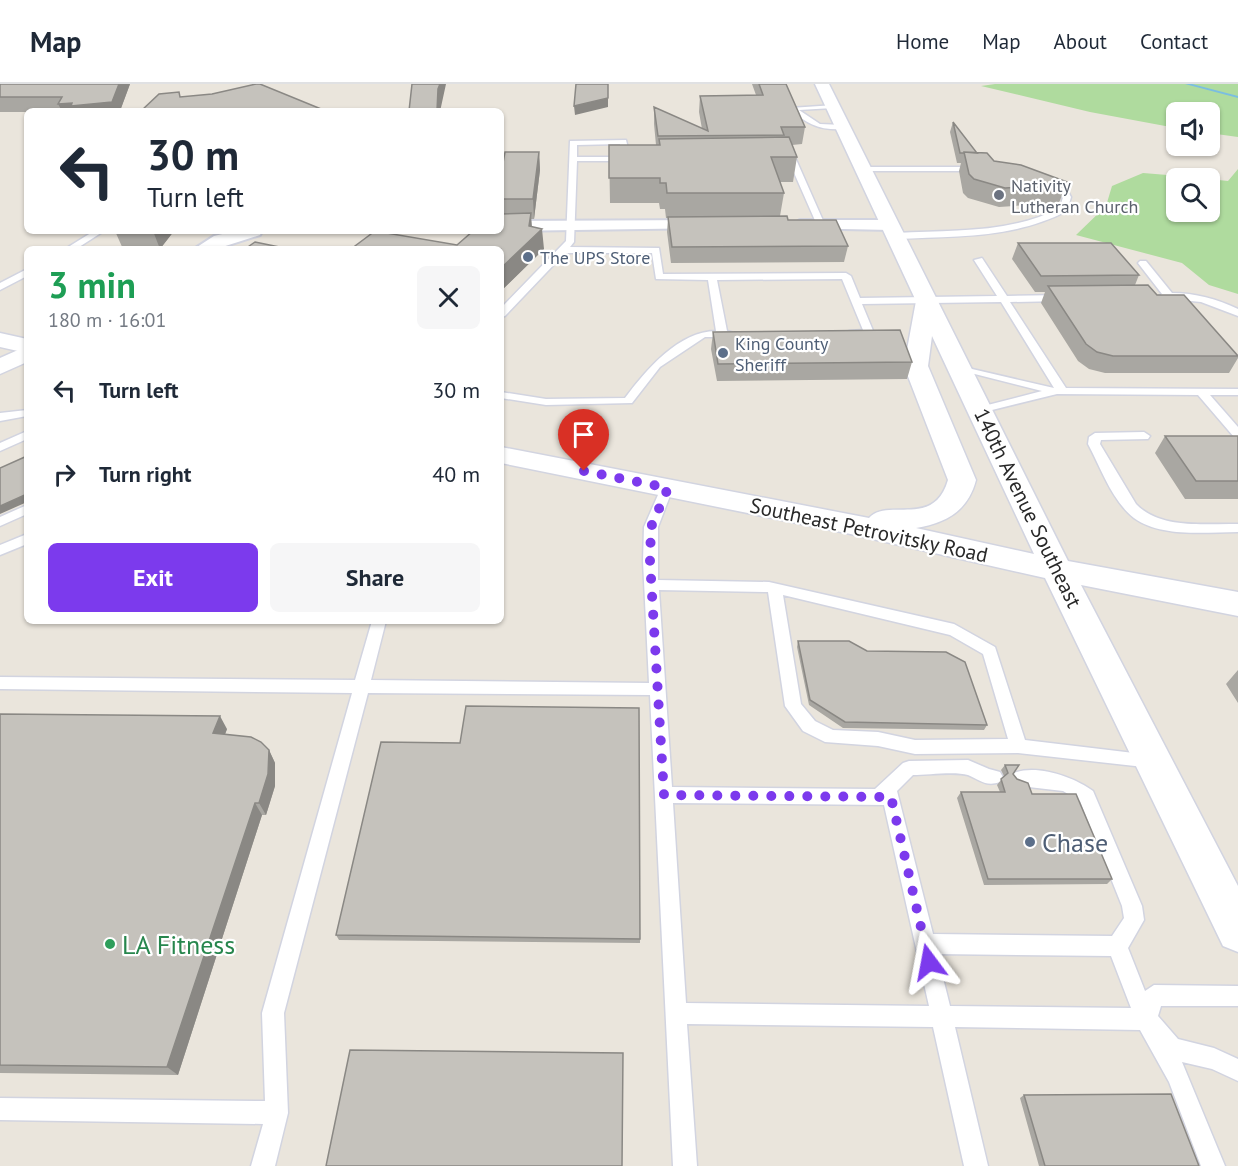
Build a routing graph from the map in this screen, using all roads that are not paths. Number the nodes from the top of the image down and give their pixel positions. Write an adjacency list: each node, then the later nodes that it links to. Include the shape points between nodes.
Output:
1 (822, 84): 2 (main road, 140th Avenue Southeast)
2 (838, 116): 3 (lane); 3 (lane, via 819,126); 3 (lane, via 793,108); 8 (main road, 140th Avenue Southeast)
3 (806, 117)
4 (767, 157): 13 (lane, via 791,157)
5 (573, 159): 6 (lane); 6 (lane, via 573,143 603,142 623,142); 15 (lane)
6 (624, 159): 7 (lane)
7 (636, 159)
8 (864, 169): 9 (lane); 16 (main road, 140th Avenue Southeast)
9 (987, 169)
10 (1038, 177): 16 (lane, via 1062,188 1067,197 1064,209 1052,216 972,233)
11 (722, 225): 15 (street)
12 (779, 225): 13 (street)
13 (821, 225): 16 (street)
14 (504, 226): 15 (street)
15 (572, 226): 21 (lane, via 570,242)
16 (894, 231): 31 (main road, 140th Avenue Southeast)
17 (95, 234): 19 (lane)
18 (244, 234): 20 (street)
19 (75, 246)
20 (211, 246)
21 (561, 250): 25 (lane, via 656,250 658,277); 33 (lane)
22 (979, 260): 30 (lane)
23 (1143, 263): 28 (lane)
24 (24, 274): 26 (lane)
25 (712, 276): 32 (lane, via 846,276); 37 (lane)
26 (0, 287)
27 (1157, 296): 28 (lane)
28 (1169, 296): 34 (lane, via 1190,295 1218,302)
29 (1074, 297): 30 (lane)
30 (1002, 299): 31 (lane); 43 (lane)
31 (927, 300): 32 (lane); 42 (main road, 140th Avenue Southeast); 58 (main road, via 916,366 963,480 961,493 952,505 932,516)
32 (856, 301): 36 (lane, via 869,333)
33 (504, 311)
34 (1238, 313)
35 (745, 333): 37 (lane)
36 (846, 333)
37 (722, 334): 46 (lane, via 703,334 656,364 628,401 546,402)
38 (0, 340): 39 (main road)
39 (24, 345)
40 (24, 355): 41 (main road)
41 (0, 367)
42 (959, 367): 43 (lane); 47 (main road, 140th Avenue Southeast)
43 (1059, 391): 45 (lane); 47 (lane)
44 (1238, 392): 45 (lane)
45 (1202, 393): 52 (lane)
46 (504, 395)
47 (980, 410): 62 (main road, 140th Avenue Southeast)
48 (24, 413): 49 (lane)
49 (0, 417)
50 (24, 436): 53 (lane)
51 (1144, 436): 59 (lane, via 1095,436 1094,444 1139,516 1188,527)
52 (1234, 436)
53 (0, 447)
54 (504, 456): 55 (main road, Southeast Petrovitsky Road)
55 (668, 488): 58 (main road, Southeast Petrovitsky Road); 63 (lane, via 651,527)
56 (24, 510): 57 (lane)
57 (0, 522)
58 (846, 523): 62 (main road, Southeast Petrovitsky Road)
59 (1238, 528)
60 (24, 539): 61 (lane)
61 (0, 550)
62 (1057, 570): 65 (main road, Southeast Petrovitsky Road); 71 (main road, 140th Avenue Southeast)
63 (651, 585): 64 (lane); 69 (lane)
64 (775, 589): 70 (lane, via 954,630 990,651); 70 (lane, via 793,706 816,731 831,737 878,739 915,747)
65 (1238, 604)
66 (378, 624): 68 (lane)
67 (0, 683): 68 (lane)
68 (361, 686): 69 (lane); 85 (lane, via 273,1013)
69 (657, 689): 74 (lane)
70 (1018, 746): 71 (lane)
71 (1153, 761): 76 (main road, 140th Avenue Southeast)
72 (994, 777): 75 (lane, via 968,767 909,768)
73 (1020, 778): 78 (lane, via 1061,782 1087,795 1132,906 1134,920)
74 (664, 795): 75 (lane); 80 (lane)
75 (879, 797): 77 (lane, via 891,797)
76 (1238, 931)
77 (925, 944): 78 (lane); 81 (lane)
78 (1118, 946): 82 (lane)
79 (1238, 996): 82 (lane, via 1154,995)
80 (676, 1013): 81 (lane); 87 (lane)
81 (942, 1017): 82 (lane); 88 (lane)
82 (1146, 1019): 83 (lane, via 1172,1048); 89 (lane, via 1178,1076)
83 (1238, 1070)
84 (0, 1109): 85 (lane)
85 (277, 1113): 86 (lane)
86 (263, 1166)
87 (685, 1166)
88 (976, 1166)
89 (1213, 1166)

